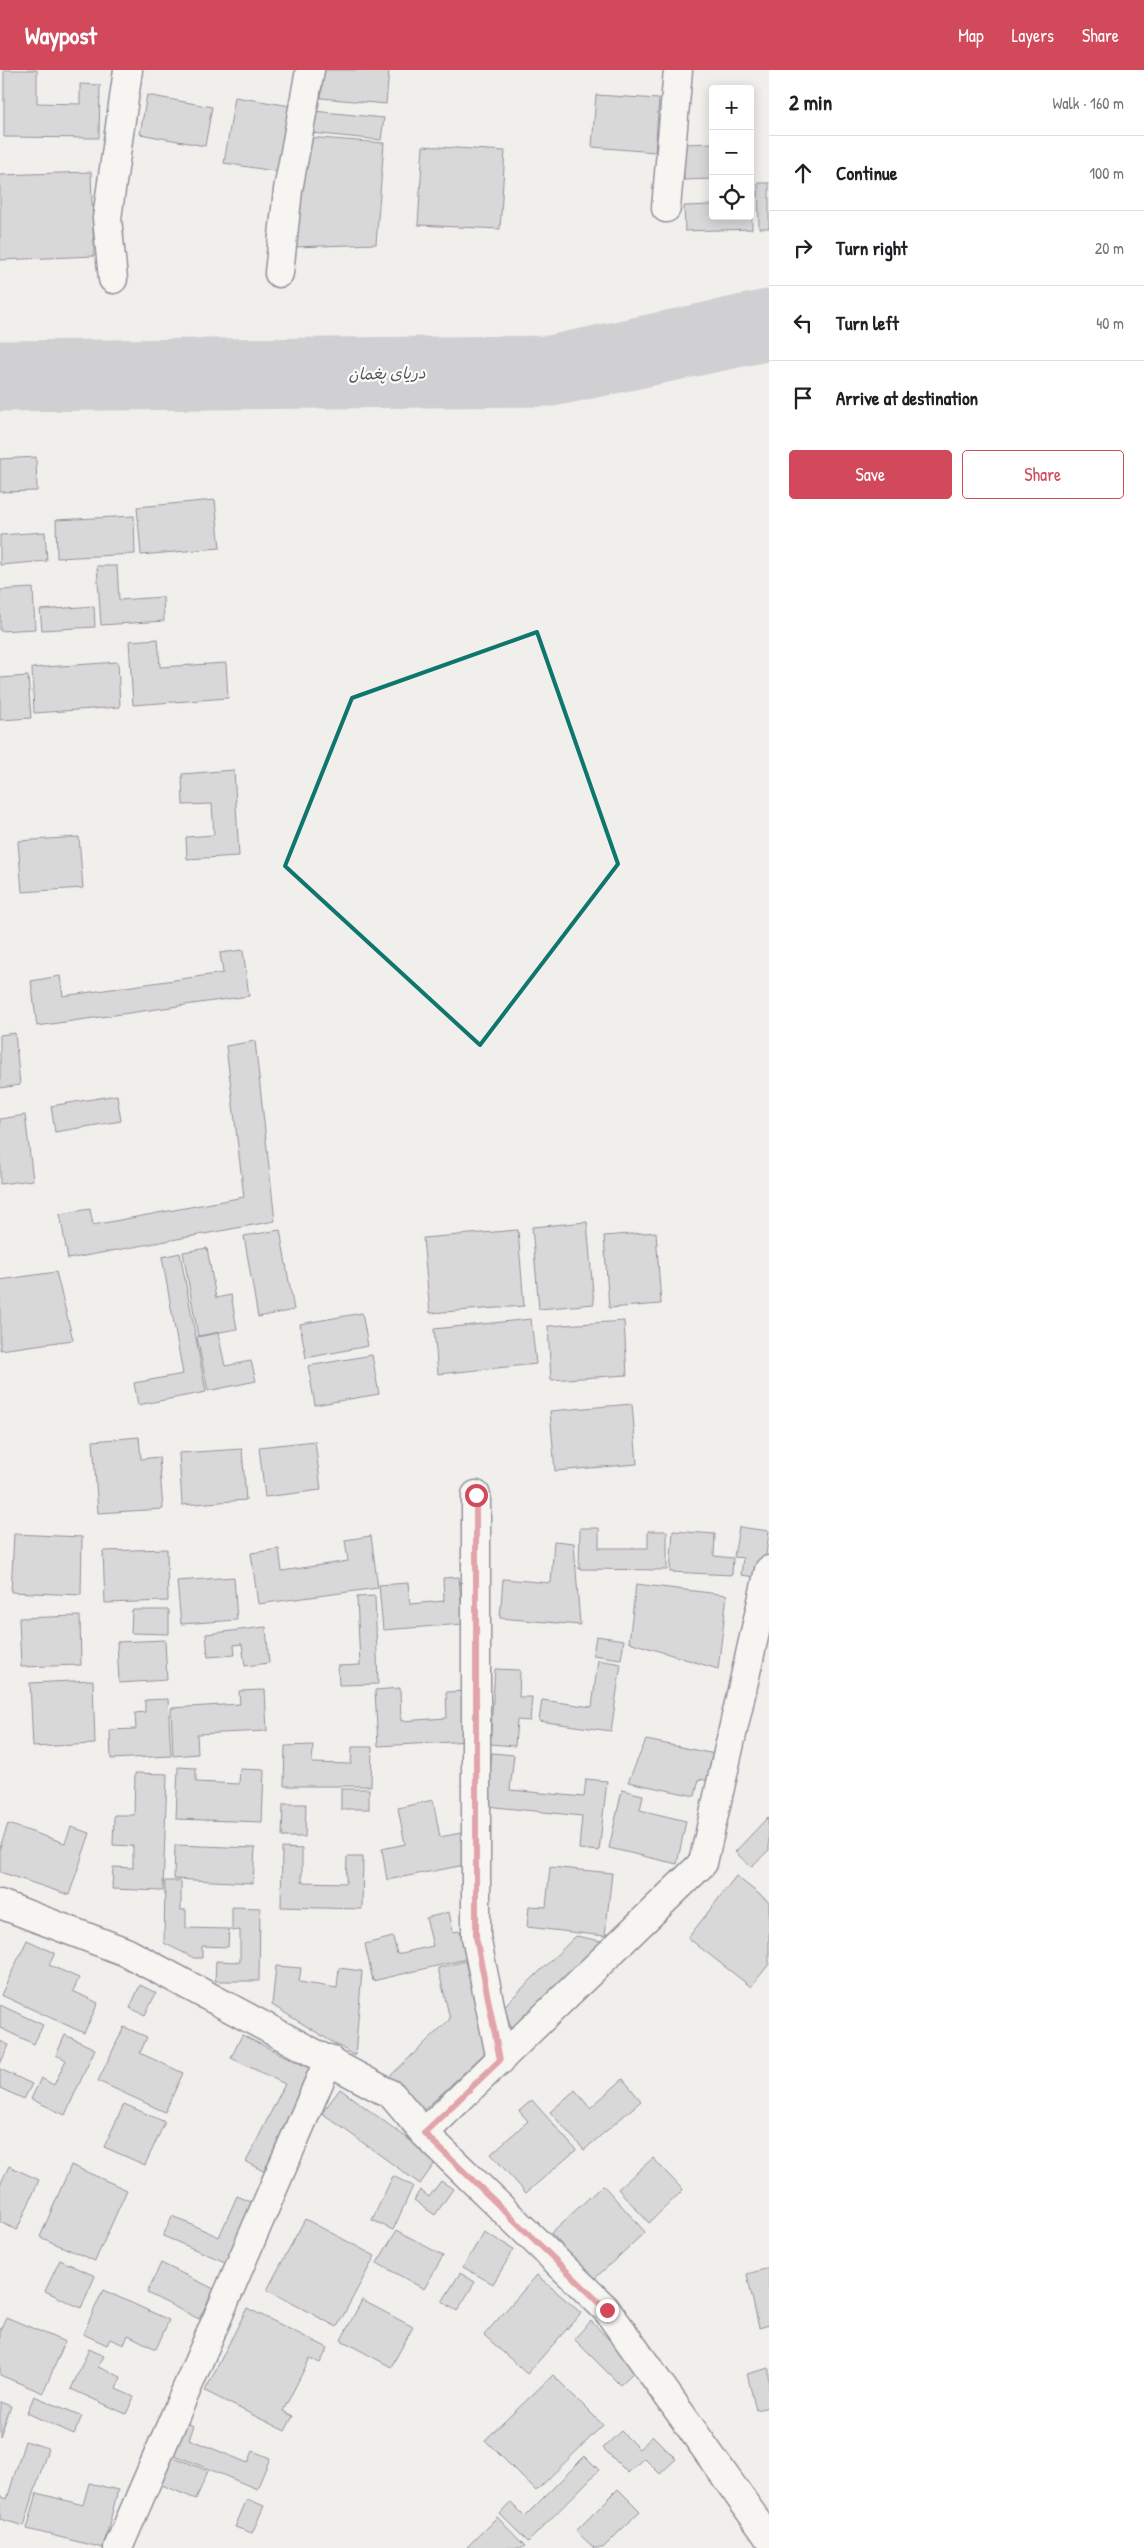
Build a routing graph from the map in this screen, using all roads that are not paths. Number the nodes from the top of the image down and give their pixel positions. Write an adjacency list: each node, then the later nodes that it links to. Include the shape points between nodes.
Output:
1 (128, 70): 6 (street, via 107,218)
2 (310, 70): 5 (street, via 288,190)
3 (678, 70): 4 (street)
4 (666, 208)
5 (279, 273)
6 (112, 279)
7 (476, 1495): 11 (street, via 476,1937)
8 (769, 1570): 11 (street, via 703,1863)
9 (0, 1904): 10 (street, via 126,1952)
10 (329, 2059): 12 (street, via 392,2095); 14 (street)
11 (500, 2060): 12 (street)
12 (424, 2133): 13 (street, via 607,2310)
13 (769, 2538)
14 (118, 2548)

